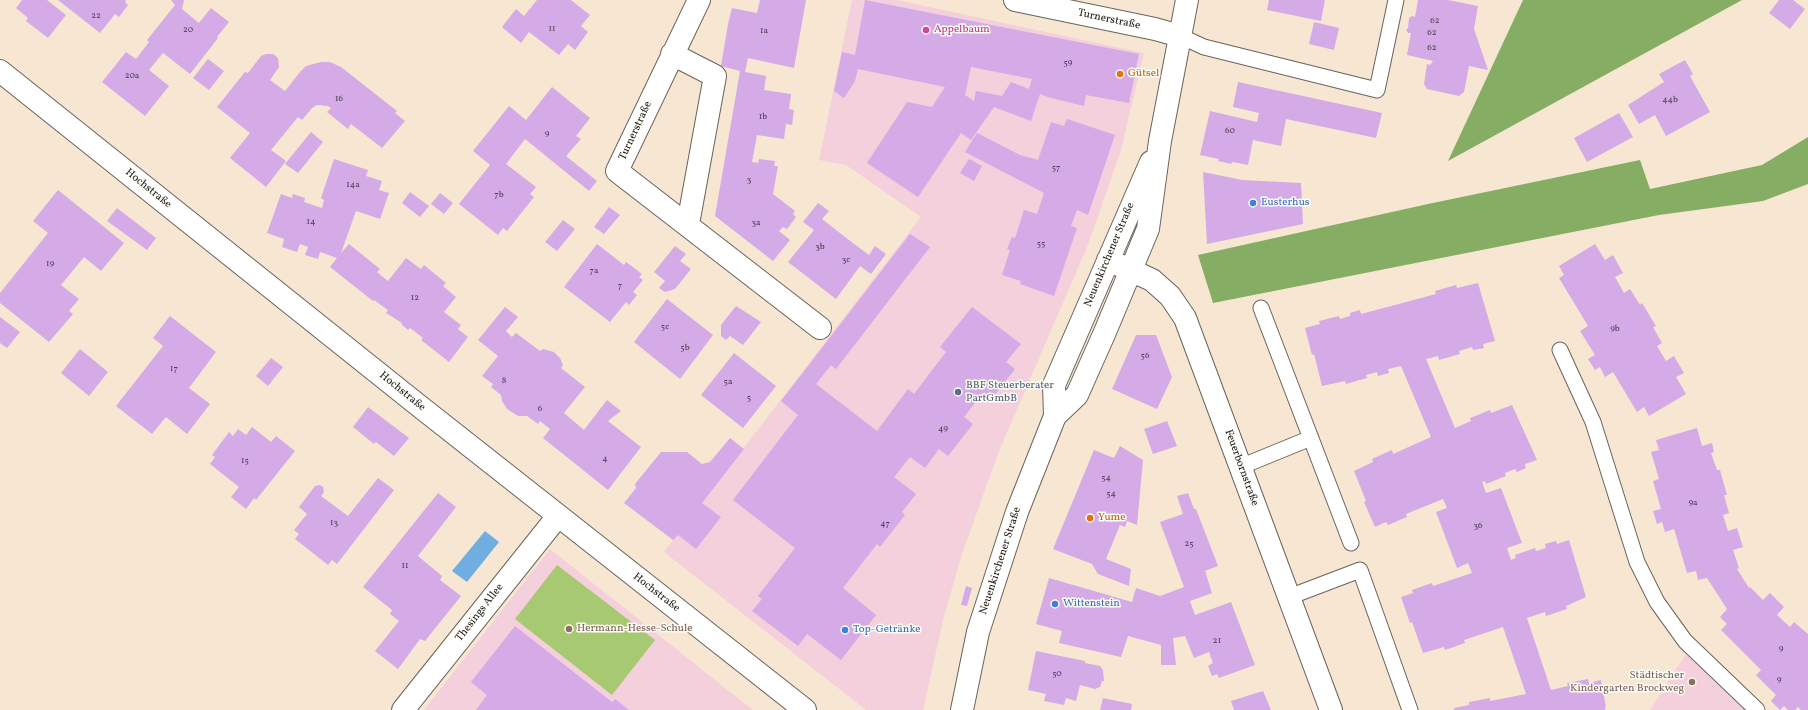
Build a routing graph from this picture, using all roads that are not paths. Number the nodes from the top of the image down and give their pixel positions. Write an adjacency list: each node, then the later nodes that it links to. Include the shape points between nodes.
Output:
1 (699, 0): 6 (street, Turnerstraße)
2 (1015, 0): 5 (street, Turnerstraße)
3 (1187, 0): 5 (street, Neuenkirchener Straße)
4 (1396, 0): 5 (lane, via 1377,90 1204,48)
5 (1180, 36): 8 (street, Neuenkirchener Straße)
6 (672, 54): 9 (street, via 715,76); 9 (street, Turnerstraße, via 617,171)
7 (0, 71): 18 (street, Hochstraße)
8 (1160, 141): 10 (street, Neuenkirchener Straße); 11 (street, Neuenkirchener Straße, via 1148,229)
9 (688, 224): 13 (street, Turnerstraße)
10 (1108, 260): 11 (street, Feuerbornstraße); 15 (street, Neuenkirchener Straße, via 1054,385)
11 (1132, 270): 15 (street, Neuenkirchener Straße, via 1077,395); 17 (street, Feuerbornstraße, via 1152,280 1170,296 1185,318)
12 (1261, 308): 16 (lane)
13 (820, 328)
14 (1560, 350): 26 (lane, via 1593,422 1637,562 1658,602 1685,641)
15 (1055, 416): 23 (street, Neuenkirchener Straße, via 1016,512 978,632)
16 (1311, 438): 17 (lane); 19 (lane)
17 (1240, 467): 20 (street, Feuerbornstraße)
18 (558, 516): 21 (street, Thesings Allee); 22 (street, Hochstraße)
19 (1351, 543)
20 (1289, 597): 24 (street, Feuerbornstraße); 25 (lane, via 1360,570)
21 (403, 710)
22 (805, 710)
23 (962, 710)
24 (1331, 710)
25 (1410, 710)
26 (1757, 710)

